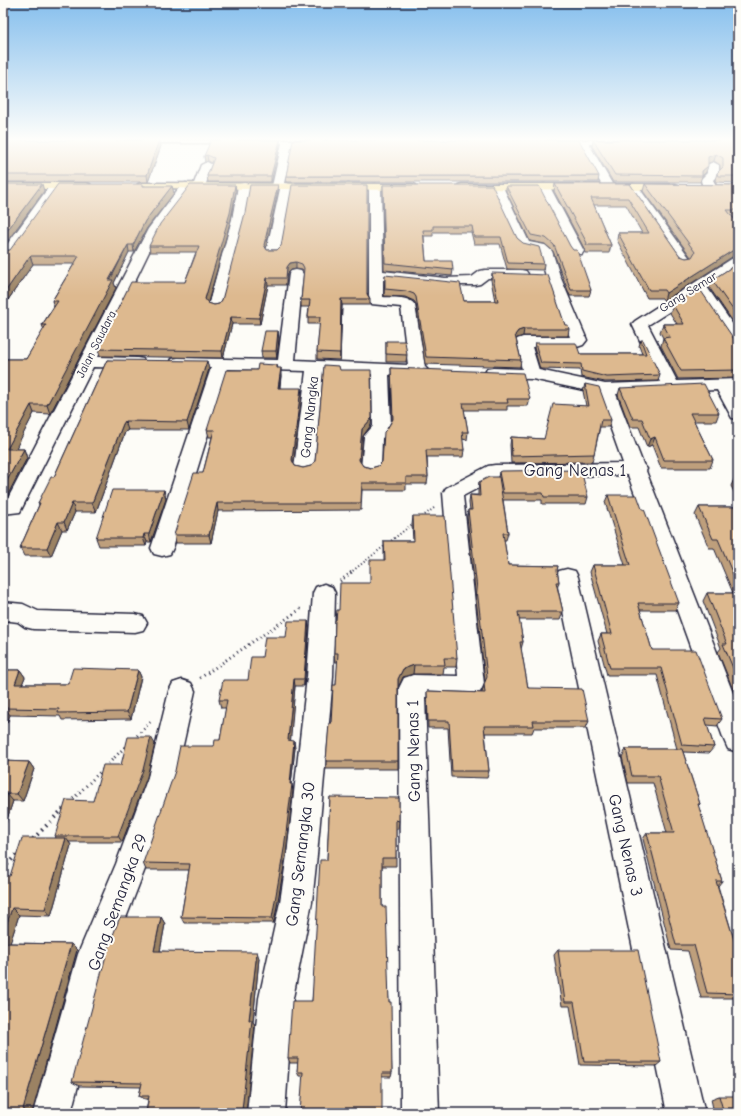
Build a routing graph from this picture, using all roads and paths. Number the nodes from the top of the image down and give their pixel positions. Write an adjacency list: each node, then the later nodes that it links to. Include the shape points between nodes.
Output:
1 (51, 192): 11 (street)
2 (187, 192): 20 (street, Jalan Saudara, via 154,229)
3 (243, 192): 18 (street)
4 (281, 192): 10 (street)
5 (375, 192): 15 (street)
6 (499, 192): 16 (street, via 524,244 545,250)
7 (547, 192): 9 (street)
8 (637, 192): 12 (street)
9 (577, 251)
10 (273, 252)
11 (8, 254)
12 (684, 260)
13 (738, 262): 17 (street, Gang Semar)
14 (296, 274): 22 (street)
15 (376, 275): 16 (street, via 445,282 474,281 488,274); 25 (street, via 377,302 404,303 409,306)
16 (553, 276): 28 (street, via 579,341 523,342)
17 (699, 286): 19 (street); 30 (street, Gang Semar, via 640,325)
18 (215, 306)
19 (738, 343)
20 (86, 362): 21 (street); 37 (street, Jalan Saudara, via 34,470)
21 (221, 364): 22 (street); 38 (street)
22 (286, 365): 23 (street)
23 (315, 367): 24 (street); 33 (street, Gang Nangka)
24 (380, 369): 25 (street); 34 (street, via 382,426 373,436)
25 (417, 371): 26 (street)
26 (438, 372)
27 (474, 373): 28 (street)
28 (532, 374): 31 (street)
29 (730, 385): 30 (street); 32 (street)
30 (671, 387): 31 (street)
31 (605, 389): 35 (street)
32 (738, 414)
33 (304, 468)
34 (371, 468)
35 (637, 469): 36 (street, Gang Nenas 1, via 495,471); 43 (street)
36 (452, 493): 40 (path); 52 (street, Gang Nenas 1, via 471,684 466,687 412,688)
37 (8, 507)
38 (162, 548)
39 (566, 577): 53 (street, Gang Nenas 3)
40 (324, 593): 44 (path); 51 (street, Gang Semangka 30, via 320,677 302,855 296,902 276,998)
41 (3, 612): 42 (street, via 23,613 33,620)
42 (135, 623)
43 (728, 690): 46 (street)
44 (182, 691): 50 (street, Gang Semangka 29, via 162,776 130,869 95,954)
45 (154, 719): 47 (path)
46 (738, 740)
47 (31, 841)
48 (20, 852): 49 (path)
49 (3, 869)
50 (52, 1113)
51 (266, 1113)
52 (420, 1113)
53 (686, 1113)

